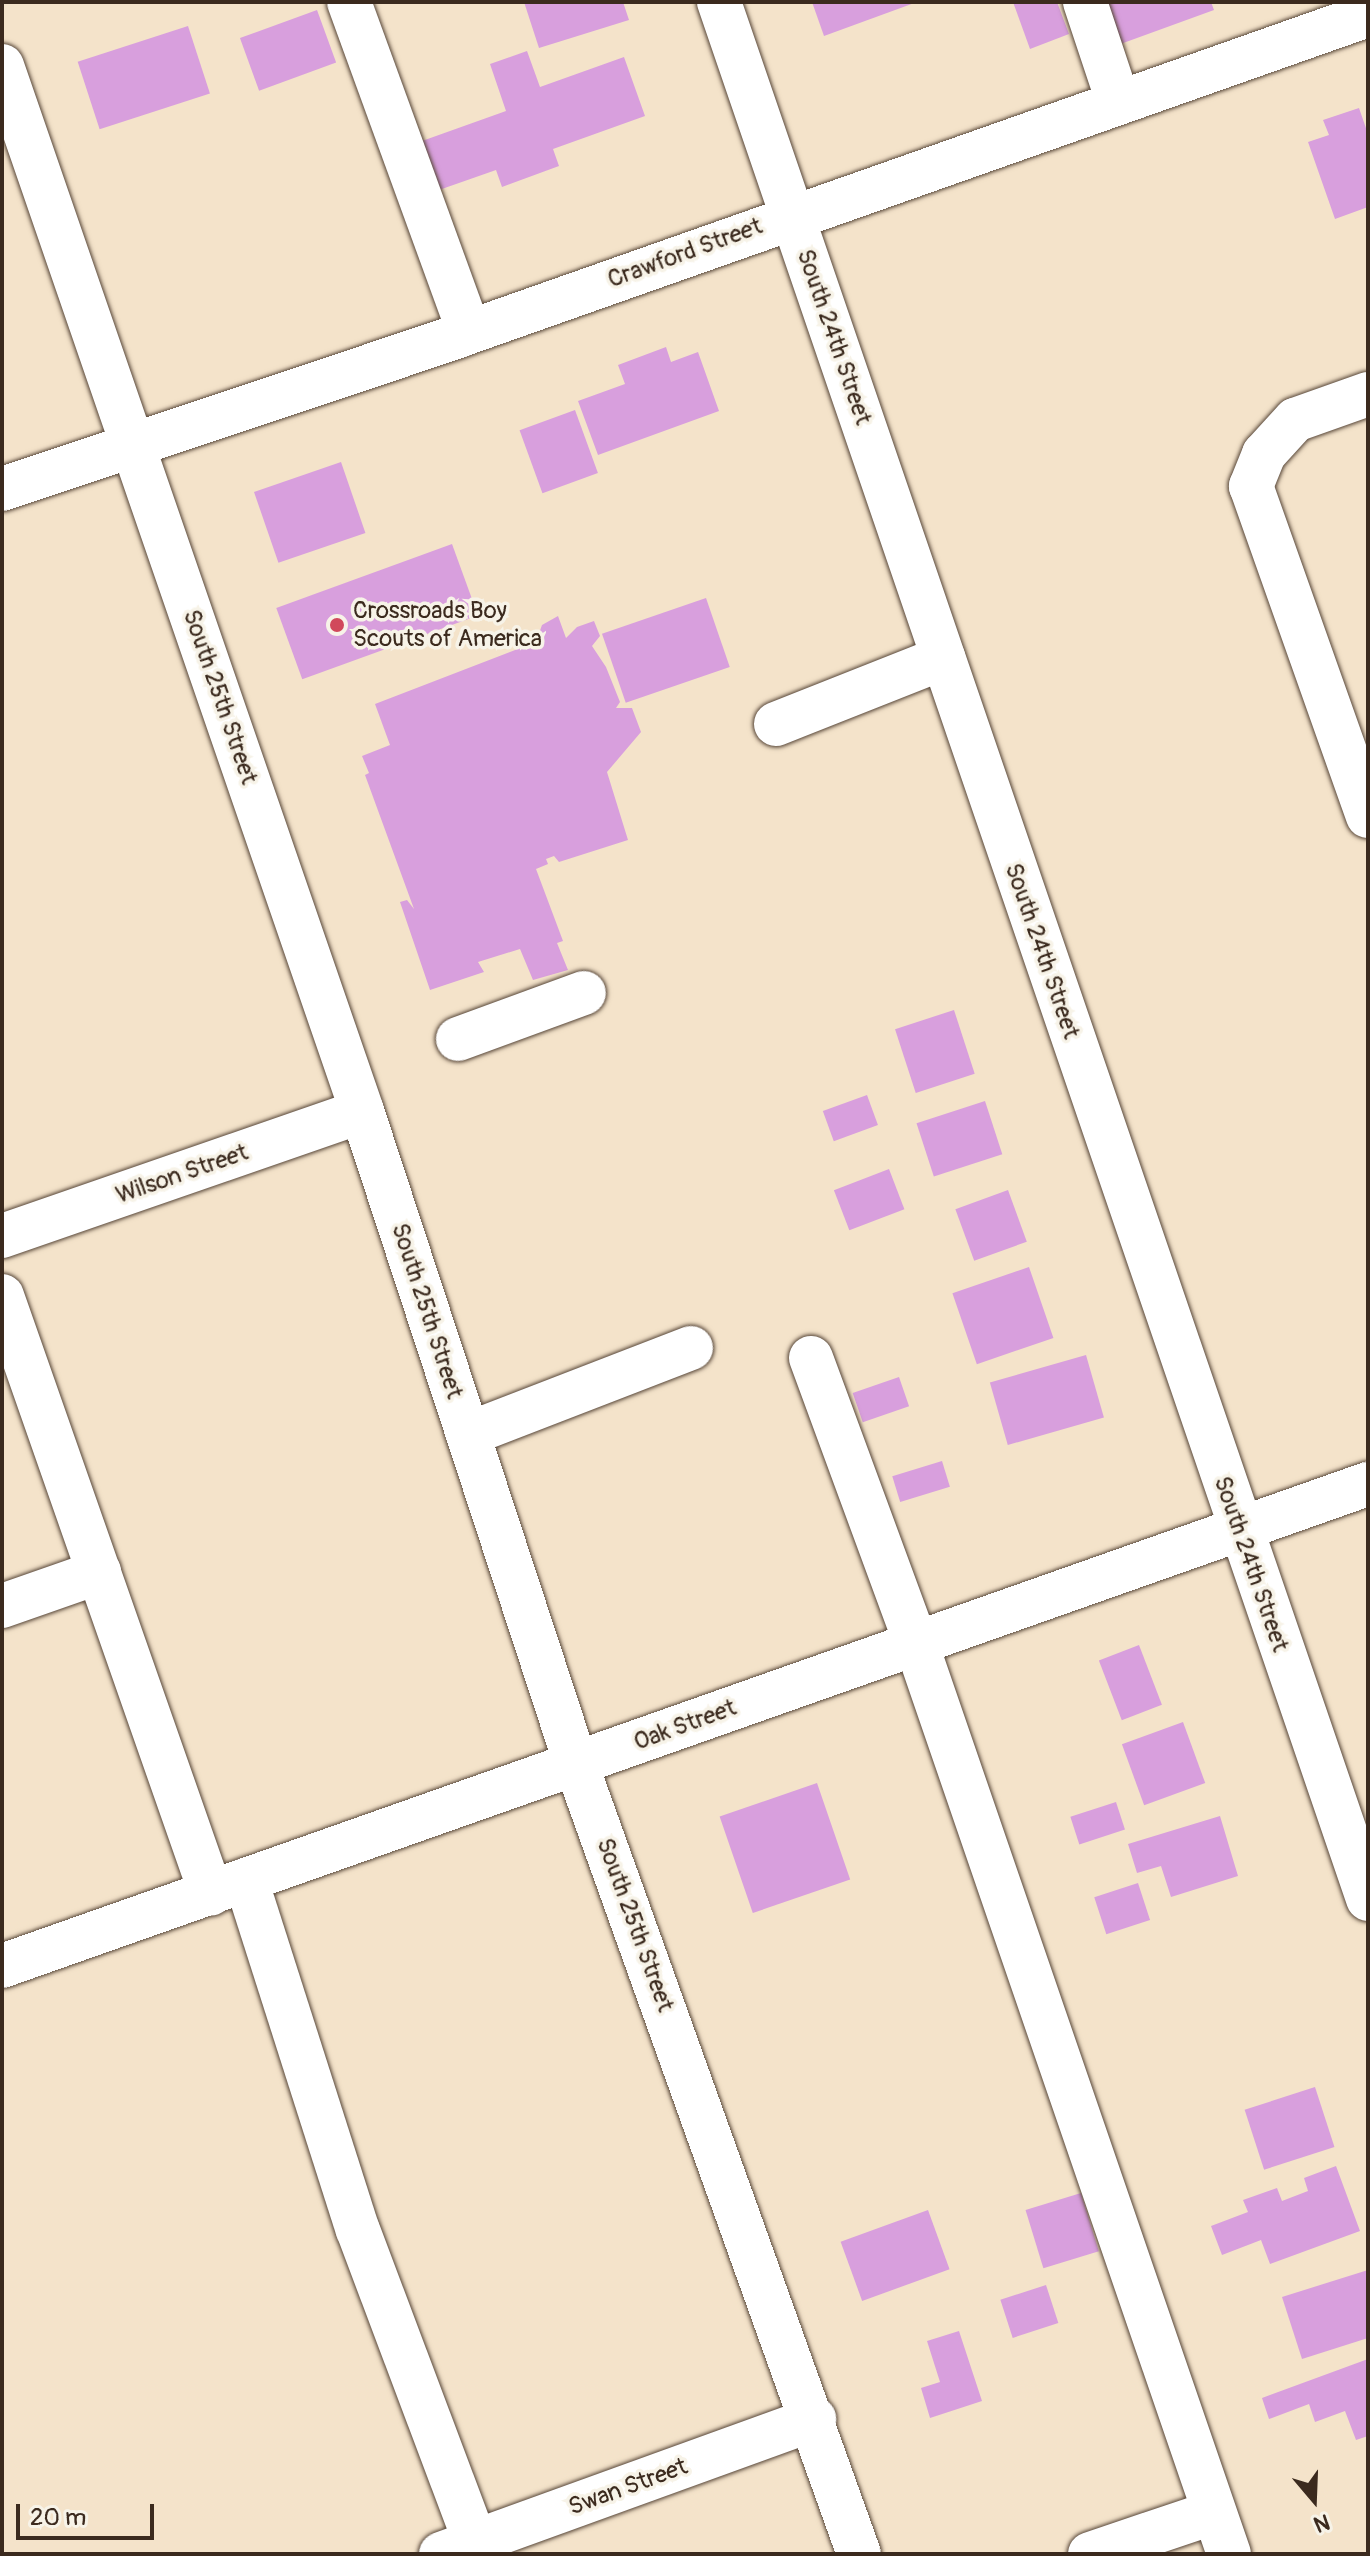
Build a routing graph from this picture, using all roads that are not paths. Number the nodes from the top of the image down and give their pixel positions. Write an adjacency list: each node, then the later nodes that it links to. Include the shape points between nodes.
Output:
1 (349, 2): 8 (street)
2 (719, 2): 7 (street, South 24th Street)
3 (1085, 2): 6 (street)
4 (1368, 15): 6 (street, Crawford Street)
5 (2, 66): 10 (street, South 25th Street)
6 (1118, 101): 7 (street, Crawford Street)
7 (792, 214): 8 (street, Crawford Street); 12 (street, South 24th Street)
8 (469, 331): 10 (street, Crawford Street)
9 (1368, 394): 14 (street, via 1295,420 1264,454 1251,486)
10 (134, 443): 11 (street, Crawford Street); 17 (street, South 25th Street)
11 (2, 489)
12 (943, 658): 13 (street); 24 (street, South 24th Street)
13 (776, 724)
14 (1368, 816)
15 (584, 993): 16 (street)
16 (458, 1039)
17 (362, 1111): 18 (street, Wilson Street); 22 (street, South 25th Street)
18 (2, 1236)
19 (2, 1296): 25 (street)
20 (691, 1348): 22 (street)
21 (811, 1358): 27 (street)
22 (468, 1434): 28 (street, South 25th Street)
23 (1368, 1484): 24 (street, Oak Street)
24 (1238, 1528): 27 (street, Oak Street); 30 (street, South 24th Street)
25 (99, 1572): 26 (street); 29 (street)
26 (2, 1606)
27 (916, 1643): 28 (street, Oak Street); 33 (street)
28 (576, 1764): 29 (street, Oak Street); 32 (street, South 25th Street)
29 (229, 1886): 31 (street, Oak Street); 34 (street, via 358,2230)
30 (1368, 1899)
31 (2, 1966)
32 (814, 2419): 34 (street, Swan Street); 35 (street, South 25th Street)
33 (1212, 2513): 36 (street); 37 (street)
34 (458, 2548)
35 (859, 2554)
36 (1090, 2554)
37 (1229, 2554)

